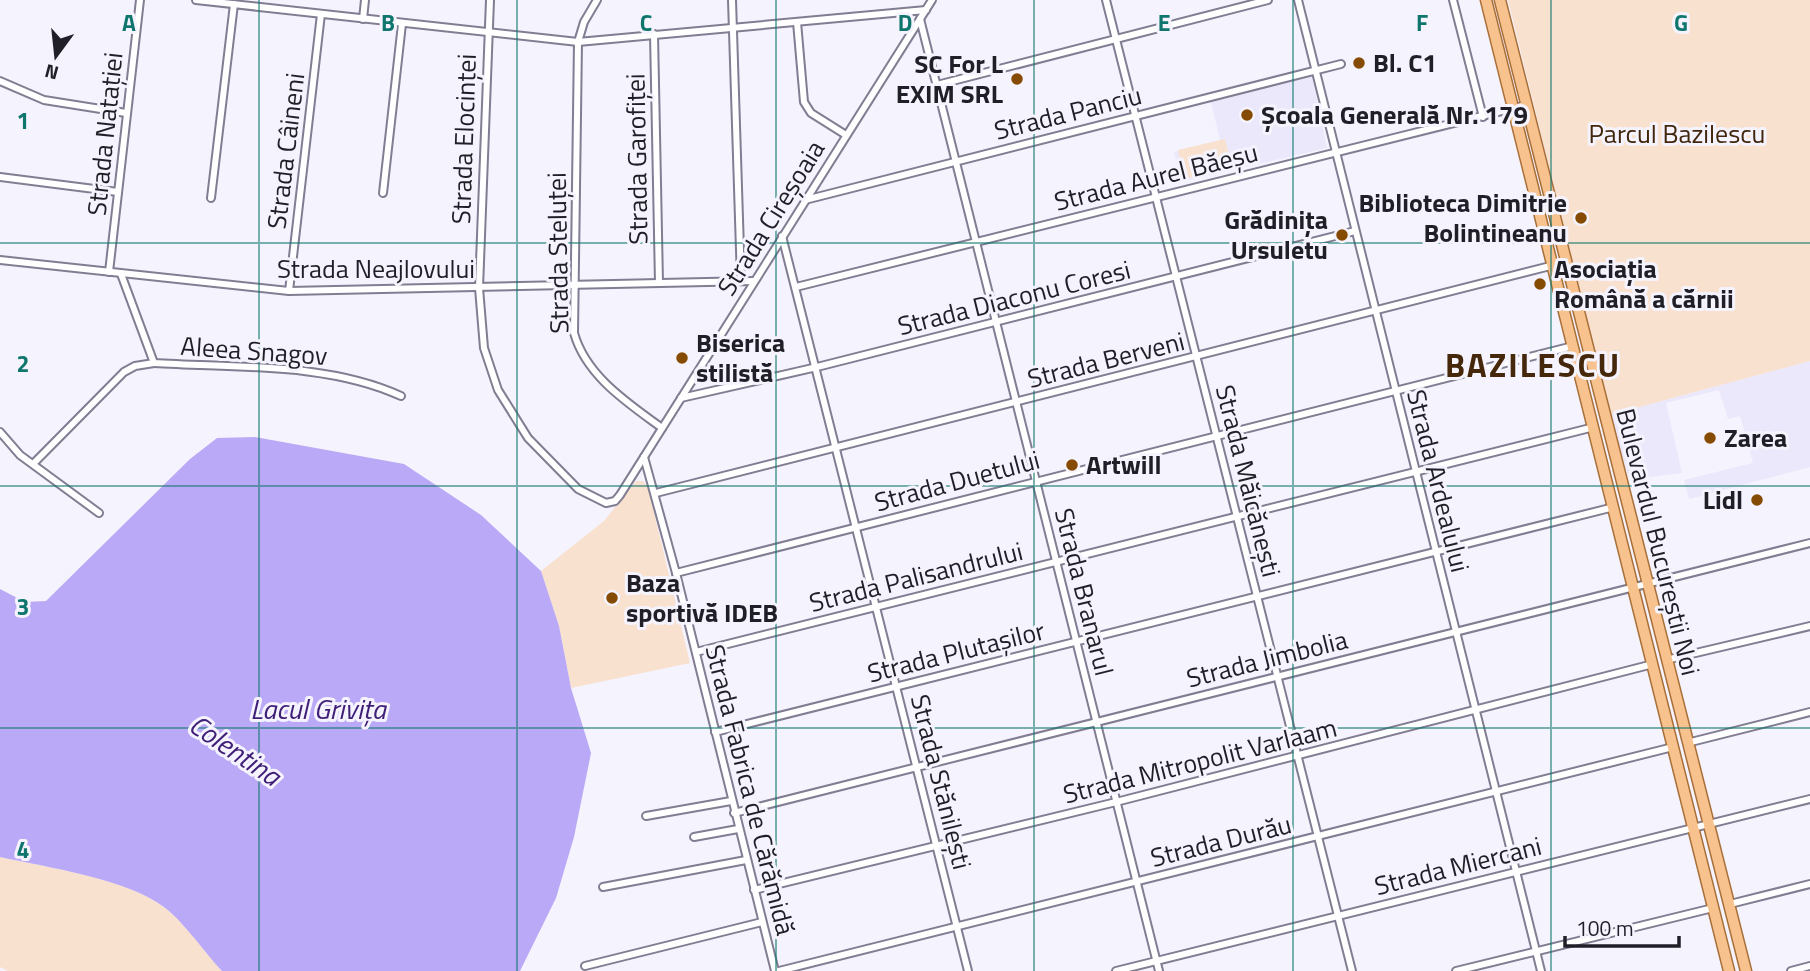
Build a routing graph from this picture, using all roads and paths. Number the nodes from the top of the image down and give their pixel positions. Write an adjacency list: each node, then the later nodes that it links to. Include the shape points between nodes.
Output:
1 (139, 0): 34 (street, Strada Natației)
2 (196, 0): 15 (street)
3 (274, 0): 16 (street)
4 (365, 0): 19 (street)
5 (490, 0): 24 (street, Strada Elocinței)
6 (597, 0): 27 (street)
7 (733, 0): 23 (street)
8 (932, 0): 17 (street, Strada Cireșoaia)
9 (1106, 0): 26 (street, Strada Măicănești)
10 (1268, 0): 26 (street)
11 (1298, 0): 29 (street, Strada Ardealului)
12 (1453, 0): 36 (street)
13 (1486, 0): 33 (main road, Bulevardul Bucureștii Noi)
14 (1500, 0): 32 (main road, Bulevardul Bucureștii Noi)
15 (234, 4): 16 (street); 43 (street)
16 (273, 9): 18 (street)
17 (926, 9): 20 (street, Strada Cireșoaia); 21 (street)
18 (321, 14): 19 (street); 61 (street, Strada Câineni)
19 (363, 19): 22 (street)
20 (920, 19): 31 (street, Strada Branarul); 37 (street, Strada Cireșoaia)
21 (797, 22): 23 (street); 37 (street, via 804,102 811,113)
22 (402, 24): 24 (street); 42 (street)
23 (733, 28): 25 (street); 55 (street)
24 (487, 33): 27 (street); 60 (street, Strada Elocinței)
25 (654, 34): 27 (street); 57 (street, Strada Garofiței)
26 (1116, 39): 31 (street); 35 (street, Strada Măicănești)
27 (578, 42): 58 (street, Strada Steluței)
28 (1341, 64): 29 (street, Strada Panciu)
29 (1315, 71): 35 (street, Strada Panciu); 38 (street, Strada Ardealului)
30 (0, 81): 34 (street, via 44,100)
31 (937, 85): 39 (street, Strada Branarul)
32 (1526, 105): 33 (street, Strada Aurel Băeșu); 50 (main road, Bulevardul Bucureștii Noi)
33 (1514, 109): 36 (street, Strada Aurel Băeșu); 51 (main road, Bulevardul Bucureștii Noi)
34 (126, 113): 41 (street, Strada Natației)
35 (1135, 116): 39 (street, Strada Panciu); 44 (street, Strada Măicănești)
36 (1482, 117): 38 (street, Strada Aurel Băeșu)
37 (846, 135): 45 (street, Strada Cireșoaia)
38 (1336, 152): 44 (street, Strada Aurel Băeșu); 46 (street, Strada Ardealului)
39 (957, 161): 45 (street, Strada Panciu); 48 (street, Strada Branarul)
40 (0, 177): 41 (street)
41 (118, 192): 52 (street, Strada Natației)
42 (383, 193)
43 (211, 198)
44 (1156, 198): 48 (street, Strada Aurel Băeșu); 54 (street, Strada Măicănești)
45 (805, 200): 47 (street, Strada Cireșoaia)
46 (1355, 230): 54 (street, Strada Diaconu Coresi); 62 (street, Strada Ardealului)
47 (782, 236): 56 (street, Strada Cireșoaia); 59 (street, Strada Stănilești)
48 (977, 242): 59 (street, Strada Aurel Băeșu); 63 (street, Strada Branarul)
49 (0, 260): 52 (street, Strada Neajlovului)
50 (1566, 262): 51 (street, Strada Berveni); 90 (main road, Bulevardul Bucureștii Noi)
51 (1554, 266): 62 (street, Strada Berveni); 64 (main road, Bulevardul Bucureștii Noi)
52 (109, 272): 53 (street, Strada Neajlovului)
53 (121, 274): 61 (street, Strada Neajlovului); 66 (street, Aleea Snagov)
54 (1176, 277): 63 (street, Strada Diaconu Coresi); 65 (street, Strada Măicănești)
55 (741, 281): 56 (street, Strada Neajlovului); 57 (street, Strada Neajlovului)
56 (754, 281): 70 (street, Strada Cireșoaia)
57 (659, 284): 58 (street, Strada Neajlovului)
58 (573, 285): 60 (street, Strada Neajlovului); 73 (street, Strada Steluței, via 574,333 582,353 609,386)
59 (796, 287): 67 (street, Strada Stănilești)
60 (479, 288): 61 (street, Strada Neajlovului); 77 (street, Strada Elocinței, via 484,348 498,390 522,430 547,459 578,489 606,503 615,501)
61 (289, 291)
62 (1376, 311): 65 (street, Strada Berveni); 68 (street, Strada Ardealului)
63 (997, 322): 67 (street, Strada Diaconu Coresi); 71 (street, Strada Branarul)
64 (1574, 345): 68 (street, Strada Duetului); 72 (main road, Bulevardul Bucureștii Noi)
65 (1196, 356): 71 (street, Strada Berveni); 75 (street, Strada Măicănești)
66 (155, 363): 69 (street, Aleea Snagov, via 319,374 369,383); 78 (street, via 124,372)
67 (817, 367): 70 (street, Strada Diaconu Coresi); 76 (street, Strada Stănilești)
68 (1396, 392): 75 (street, Strada Duetului); 79 (street, Strada Ardealului)
69 (401, 396)
70 (680, 398): 73 (street, Strada Cireșoaia)
71 (1017, 402): 76 (street, Strada Berveni); 80 (street, Strada Branarul)
72 (1594, 427): 79 (street, Strada Palisandrului); 82 (main road, Bulevardul Bucureștii Noi)
73 (662, 428): 77 (street, Strada Cireșoaia)
74 (0, 432): 78 (street, via 10,447)
75 (1216, 436): 80 (street, Strada Duetului); 84 (street, Strada Măicănești)
76 (837, 447): 81 (street, Strada Berveni); 85 (street, Strada Stănilești)
77 (644, 457): 81 (street, Strada Fabrica de Cărămidă)
78 (33, 464): 83 (street)
79 (1416, 472): 84 (street, Strada Palisandrului); 87 (street, Strada Ardealului)
80 (1037, 480): 85 (street, Strada Duetului); 88 (street, Strada Branarul)
81 (656, 493): 89 (street, Strada Fabrica de Cărămidă)
82 (1614, 507): 87 (street, Strada Plutașilor); 91 (main road, Bulevardul Bucureștii Noi)
83 (99, 513)
84 (1237, 516): 88 (street, Strada Palisandrului); 92 (street, Strada Măicănești)
85 (857, 528): 89 (street, Strada Duetului); 93 (street, Strada Stănilești)
86 (1810, 543): 90 (street, Strada Jimbolia)
87 (1436, 552): 92 (street, Strada Plutașilor); 95 (street, Strada Ardealului)
88 (1057, 561): 93 (street, Strada Palisandrului); 96 (street, Strada Branarul)
89 (676, 573): 97 (street, Strada Fabrica de Cărămidă)
90 (1647, 584): 91 (street, Strada Jimbolia); 98 (main road, Bulevardul Bucureștii Noi)
91 (1634, 587): 95 (street, Strada Jimbolia); 99 (main road, Bulevardul Bucureștii Noi)
92 (1258, 596): 96 (street, Strada Plutașilor); 100 (street, Strada Măicănești)
93 (877, 607): 97 (street, Strada Palisandrului); 101 (street, Strada Stănilești)
94 (1810, 626): 98 (street)
95 (1456, 632): 100 (street, Strada Jimbolia); 102 (street, Strada Ardealului)
96 (1077, 642): 101 (street, Strada Plutașilor); 104 (street, Strada Branarul)
97 (696, 652): 105 (street, Strada Fabrica de Cărămidă)
98 (1666, 660): 106 (main road, Bulevardul Bucureștii Noi)
99 (1653, 664): 102 (street, Strada Mitropolit Varlaam); 107 (main road, Bulevardul Bucureștii Noi)
100 (1278, 677): 104 (street, Strada Jimbolia); 108 (street, Strada Măicănești)
101 (897, 687): 105 (street, Strada Plutașilor); 109 (street, Strada Stănilești)
102 (1476, 711): 108 (street, Strada Mitropolit Varlaam); 110 (street, Strada Ardealului)
103 (1810, 712): 106 (street)
104 (1096, 722): 109 (street, Strada Jimbolia); 113 (street, Strada Branarul)
105 (715, 733): 112 (street, Strada Fabrica de Cărămidă)
106 (1687, 743): 116 (main road, Bulevardul Bucureștii Noi)
107 (1674, 747): 110 (street, Strada Durău); 117 (main road, Bulevardul Bucureștii Noi)
108 (1298, 756): 113 (street, Strada Mitropolit Varlaam); 119 (street, Strada Măicănești)
109 (918, 767): 114 (street, Strada Jimbolia); 121 (street, Strada Stănilești)
110 (1496, 791): 119 (street, Strada Durău); 123 (street, Strada Ardealului)
111 (1810, 799): 116 (street, Strada Miercani)
112 (731, 801): 114 (street, Strada Fabrica de Cărămidă); 115 (street)
113 (1116, 802): 121 (street, Strada Mitropolit Varlaam); 124 (street, Strada Branarul)
114 (734, 813): 118 (street, Strada Fabrica de Cărămidă)
115 (646, 816)
116 (1710, 824): 117 (street, Strada Miercani); 128 (main road, Bulevardul Bucureștii Noi)
117 (1693, 827): 123 (street, Strada Miercani); 129 (main road, Bulevardul Bucureștii Noi)
118 (738, 829): 120 (street); 122 (street, Strada Fabrica de Cărămidă)
119 (1319, 836): 124 (street, Strada Durău); 130 (street, Strada Măicănești)
120 (694, 837)
121 (937, 847): 127 (street, Strada Mitropolit Varlaam); 132 (street, Strada Stănilești)
122 (746, 860): 126 (street); 127 (street, Strada Fabrica de Cărămidă)
123 (1516, 872): 130 (street, Strada Miercani); 133 (street, Strada Ardealului)
124 (1136, 882): 132 (street, Strada Durău); 134 (street, Strada Branarul)
125 (1810, 884): 128 (street)
126 (603, 887)
127 (754, 890): 131 (street, Strada Fabrica de Cărămidă)
128 (1730, 904): 145 (main road, Bulevardul Bucureștii Noi)
129 (1713, 908): 133 (street); 144 (main road, Bulevardul Bucureștii Noi)
130 (1339, 916): 134 (street, Strada Miercani); 141 (street, Strada Măicănești)
131 (759, 923): 135 (street, Strada Fabrica de Cărămidă); 137 (street, Strada Fabrica de Cărămidă)
132 (957, 926): 137 (street, Strada Durău); 138 (street, Strada Stănilești)
133 (1536, 951): 142 (street); 143 (street, Strada Ardealului)
134 (1156, 961): 139 (street, Strada Miercani); 140 (street, Strada Branarul)
135 (585, 966)
136 (1810, 966): 146 (street)
137 (777, 971)
138 (968, 971)
139 (1116, 971)
140 (1159, 971)
141 (1352, 971)
142 (1456, 971)
143 (1542, 971)
144 (1729, 971)
145 (1746, 971)
146 (1791, 971)

